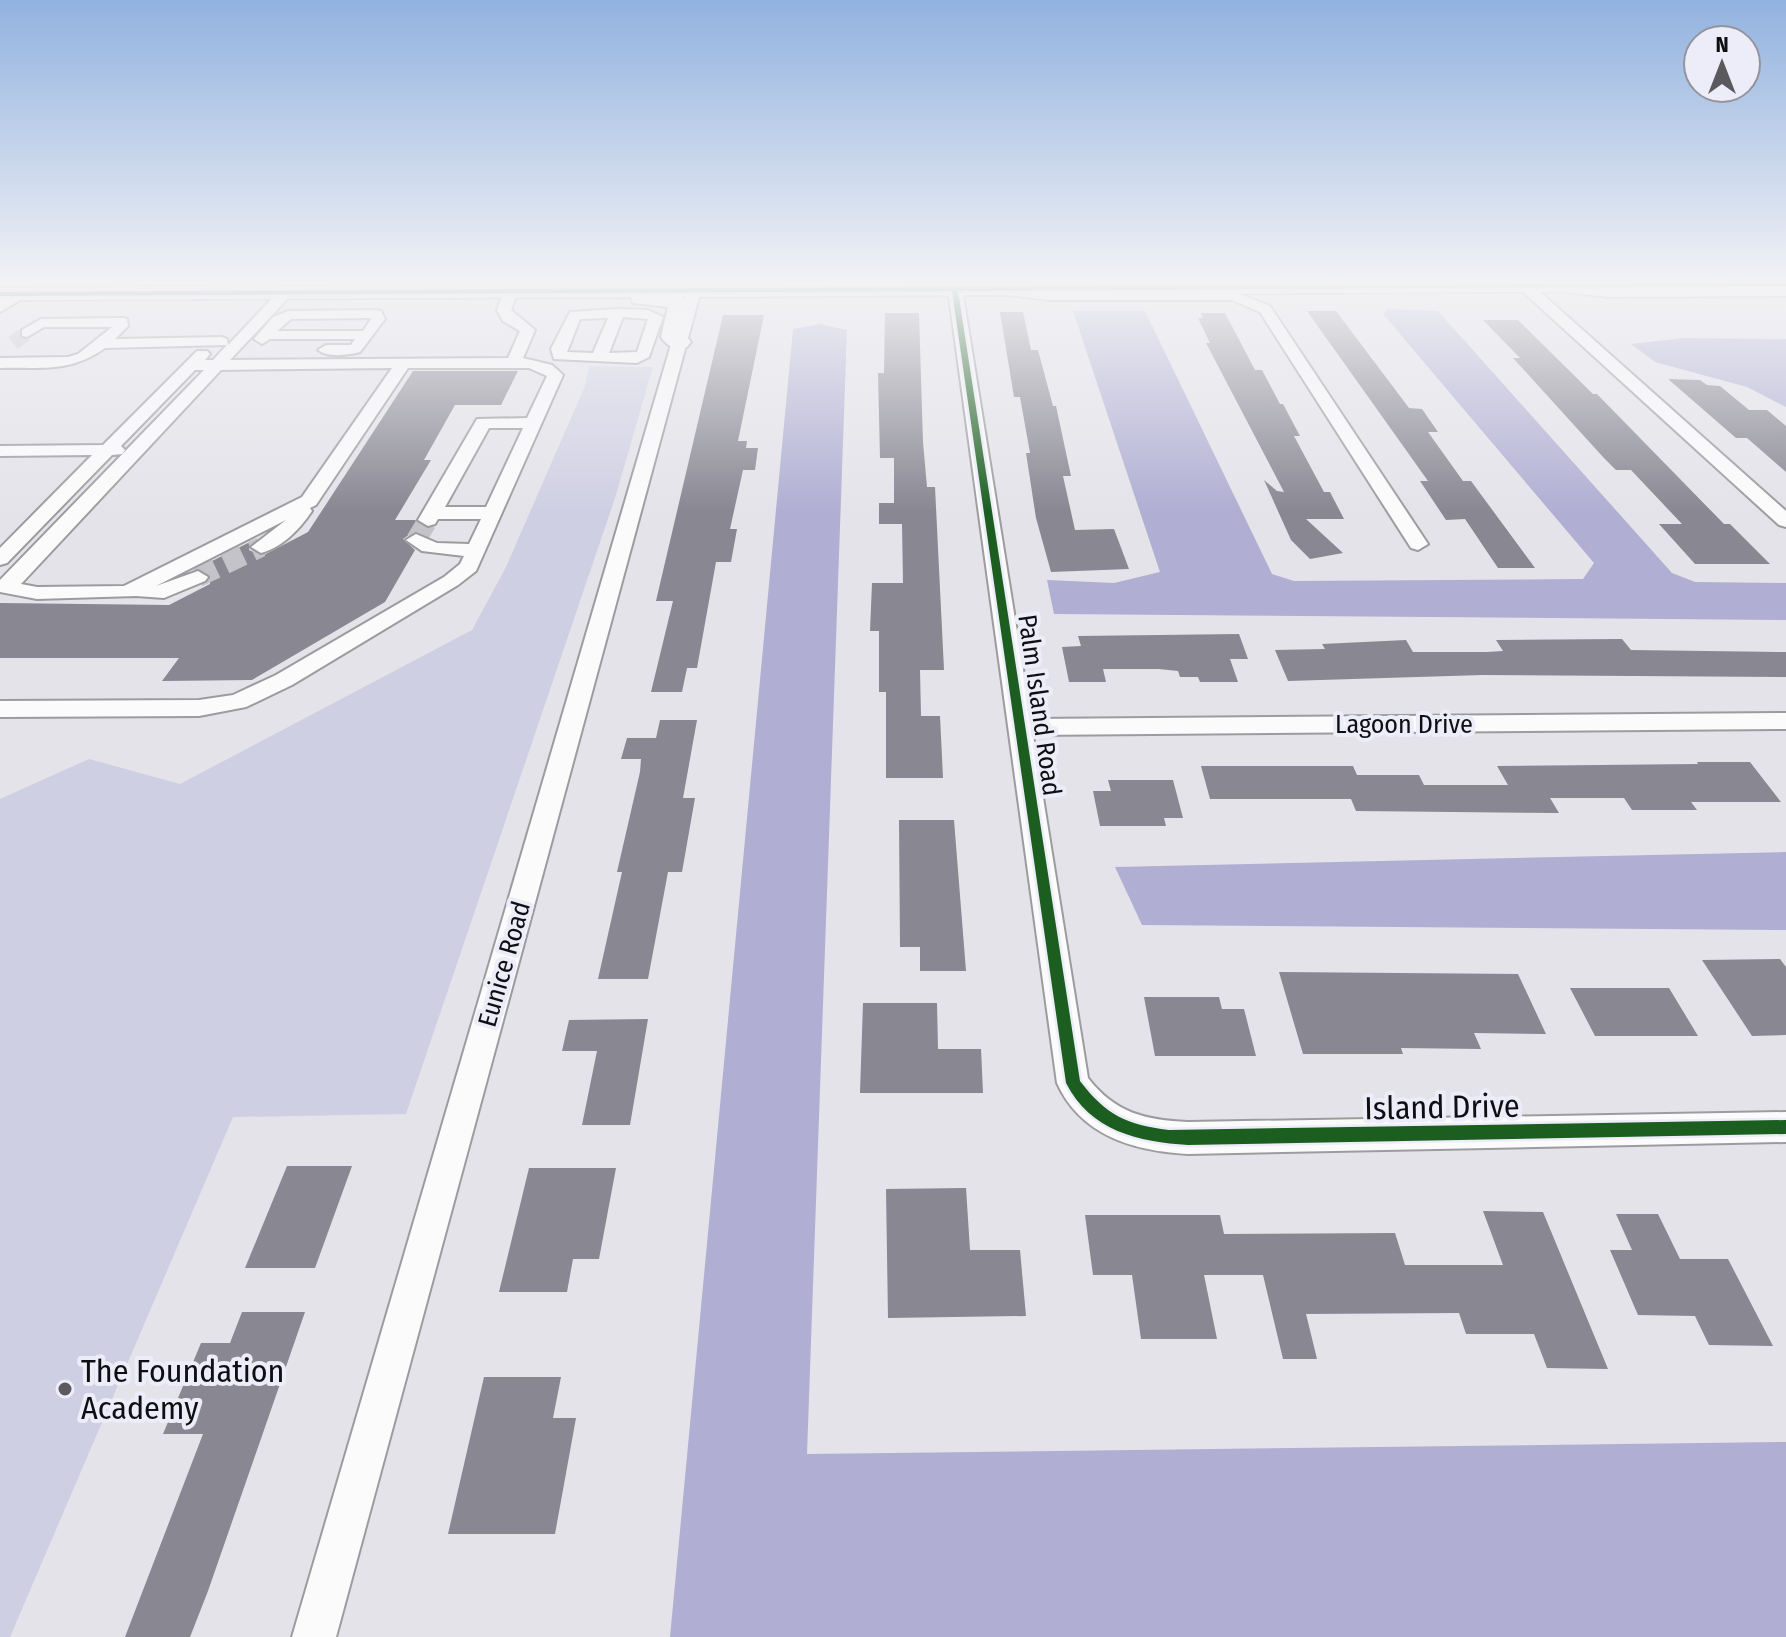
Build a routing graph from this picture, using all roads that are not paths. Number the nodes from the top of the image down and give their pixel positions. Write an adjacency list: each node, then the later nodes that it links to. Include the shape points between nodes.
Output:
1 (77, 359): 11 (street)
2 (197, 359): 14 (street)
3 (221, 359): 15 (street)
4 (309, 359): 15 (street)
5 (367, 359): 12 (street)
6 (519, 359): 13 (street)
7 (674, 359): 38 (street, Eunice Road)
8 (969, 359): 35 (street, Palm Island Road)
9 (1298, 359): 26 (street)
10 (1614, 359): 24 (street)
11 (0, 363)
12 (403, 364): 13 (street); 22 (street)
13 (513, 364): 18 (street, via 538,366 555,375)
14 (191, 365): 15 (street); 19 (street)
15 (216, 365): 20 (street)
16 (0, 377): 17 (street)
17 (84, 377)
18 (533, 423): 23 (street); 23 (street, via 483,423 430,516)
19 (107, 450): 20 (street); 21 (street); 29 (street)
20 (136, 450): 31 (street)
21 (0, 451)
22 (309, 501): 27 (street, via 296,522); 32 (street)
23 (494, 513): 28 (street)
24 (1786, 521)
25 (416, 540): 28 (street, via 438,548)
26 (1418, 544)
27 (261, 547)
28 (478, 550): 33 (street, via 469,567 451,581 238,702 199,708)
29 (0, 559)
30 (198, 577): 32 (street, via 164,592)
31 (3, 586): 32 (street, via 37,593)
32 (128, 592)
33 (0, 709)
34 (1786, 721): 35 (street, Lagoon Drive)
35 (1022, 727): 36 (street, Palm Island Road, via 1073,1083)
36 (1102, 1118): 37 (street, Island Drive, via 1149,1137 1188,1138)
37 (1786, 1127)
38 (314, 1637)

